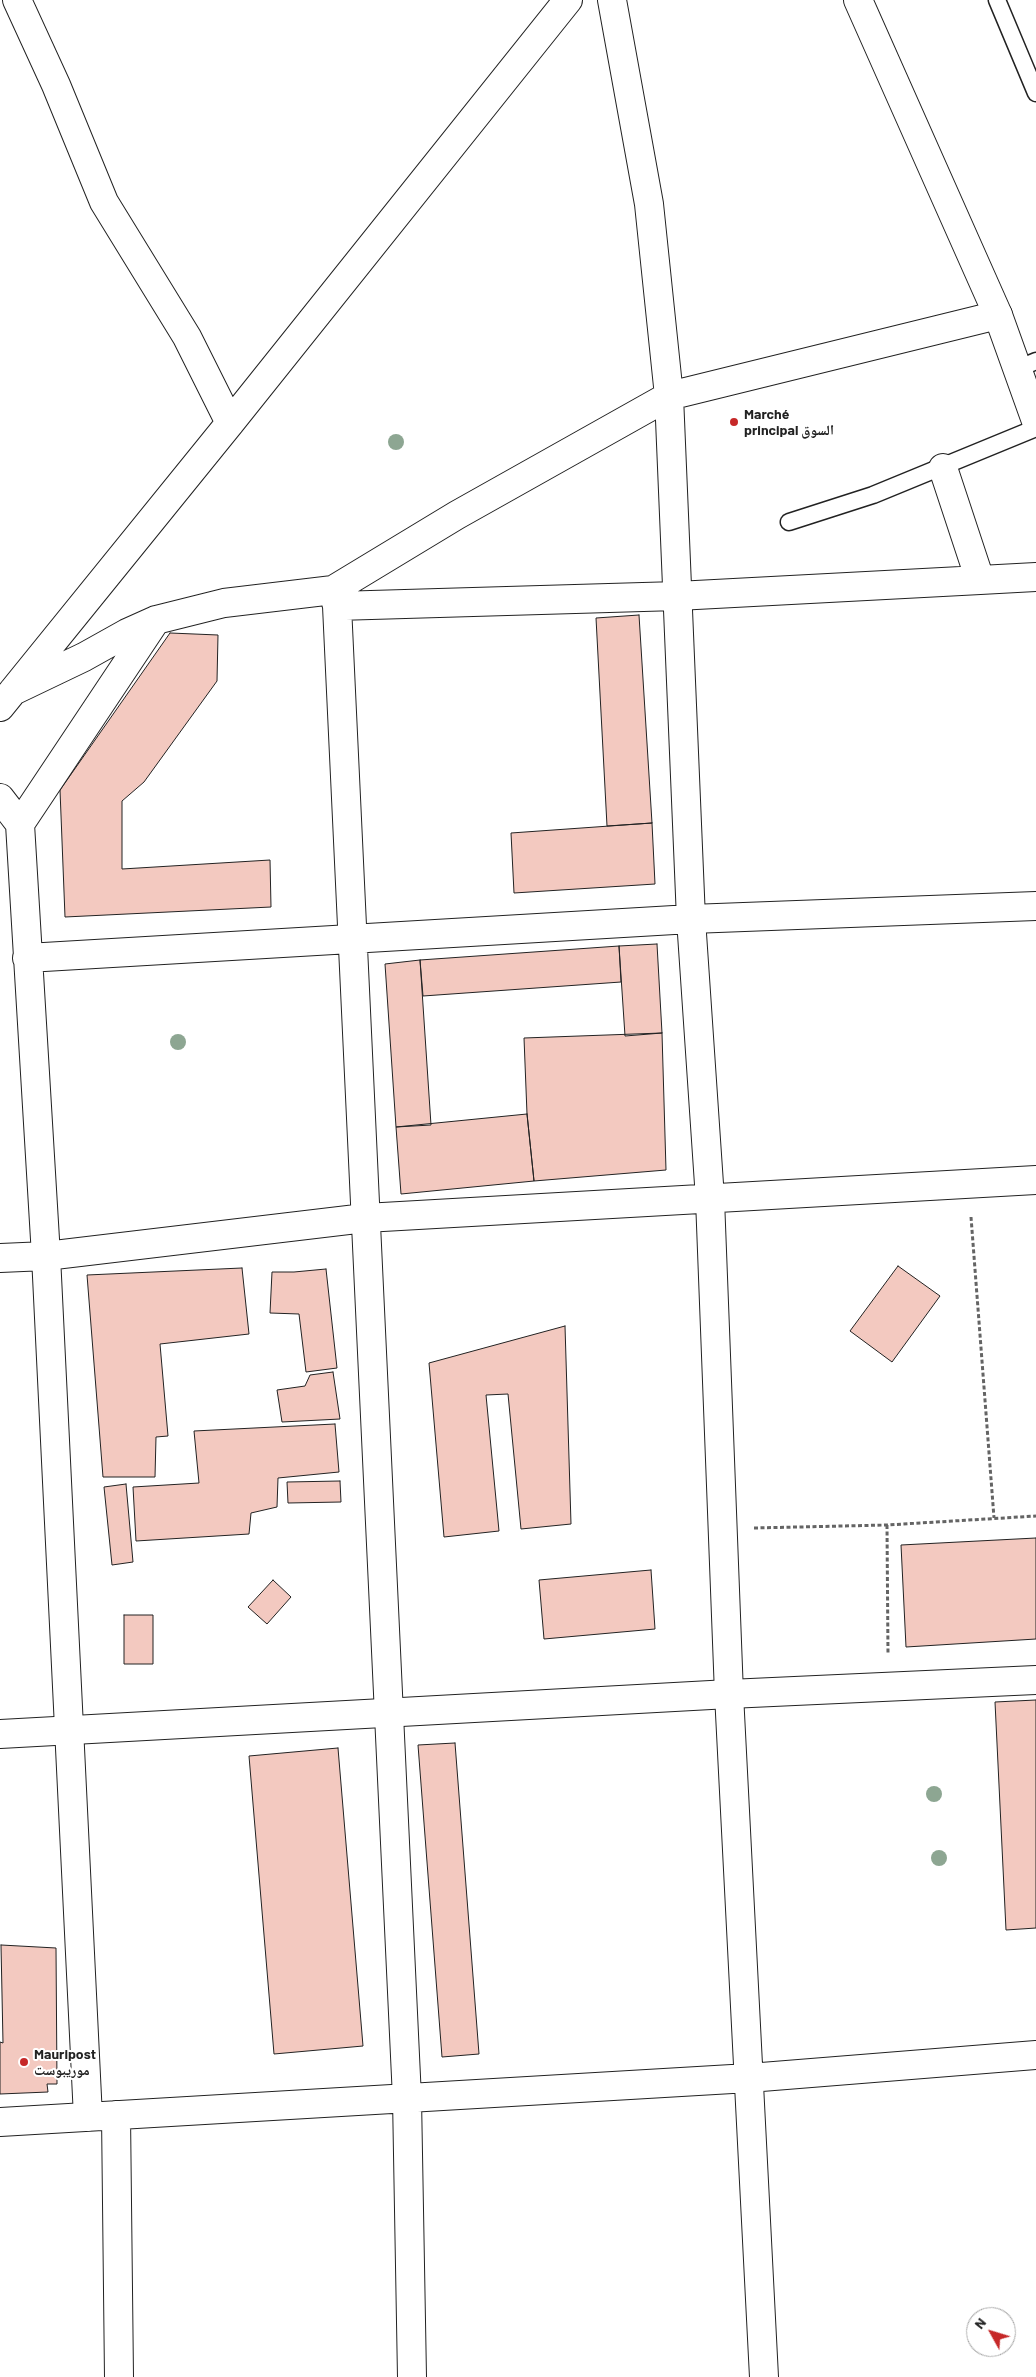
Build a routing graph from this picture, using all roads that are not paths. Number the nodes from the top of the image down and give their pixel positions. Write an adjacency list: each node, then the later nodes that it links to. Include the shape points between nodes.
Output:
1 (17, 0): 11 (street, via 104,202 187,337)
2 (568, 0): 11 (street)
3 (612, 0): 9 (street, via 649,204)
4 (858, 0): 7 (street)
5 (996, 0): 6 (lane)
6 (1036, 93)
7 (998, 315): 8 (street); 9 (street)
8 (1027, 365): 10 (street)
9 (669, 396): 17 (street); 18 (street, via 457,515)
10 (1036, 422)
11 (230, 423): 20 (street)
12 (1036, 428): 13 (lane)
13 (943, 468): 14 (lane, via 845,506); 16 (street)
14 (789, 522)
15 (1036, 577): 16 (street)
16 (980, 580): 17 (street)
17 (677, 596): 18 (street); 24 (street)
18 (335, 598): 19 (street, via 224,603); 25 (street)
19 (156, 620): 20 (street); 22 (street)
20 (7, 699)
21 (0, 798): 22 (street)
22 (20, 824): 26 (street)
23 (1036, 906): 24 (street)
24 (691, 919): 25 (street); 28 (street)
25 (353, 939): 26 (street); 29 (street)
26 (27, 958): 30 (street)
27 (1036, 1180): 28 (street)
28 (710, 1199): 29 (street); 33 (street)
29 (365, 1218): 30 (street); 34 (street)
30 (46, 1256): 31 (street); 35 (street)
31 (0, 1258)
32 (1036, 1680): 33 (street)
33 (729, 1694): 34 (street); 38 (street)
34 (389, 1713): 35 (street); 39 (street)
35 (68, 1730): 36 (street); 41 (street)
36 (0, 1734)
37 (1036, 2055): 38 (street)
38 (749, 2078): 39 (street); 45 (street)
39 (408, 2098): 40 (street); 44 (street)
40 (116, 2115): 41 (street); 43 (street)
41 (88, 2117): 42 (street)
42 (0, 2122)
43 (119, 2377)
44 (412, 2377)
45 (764, 2377)

